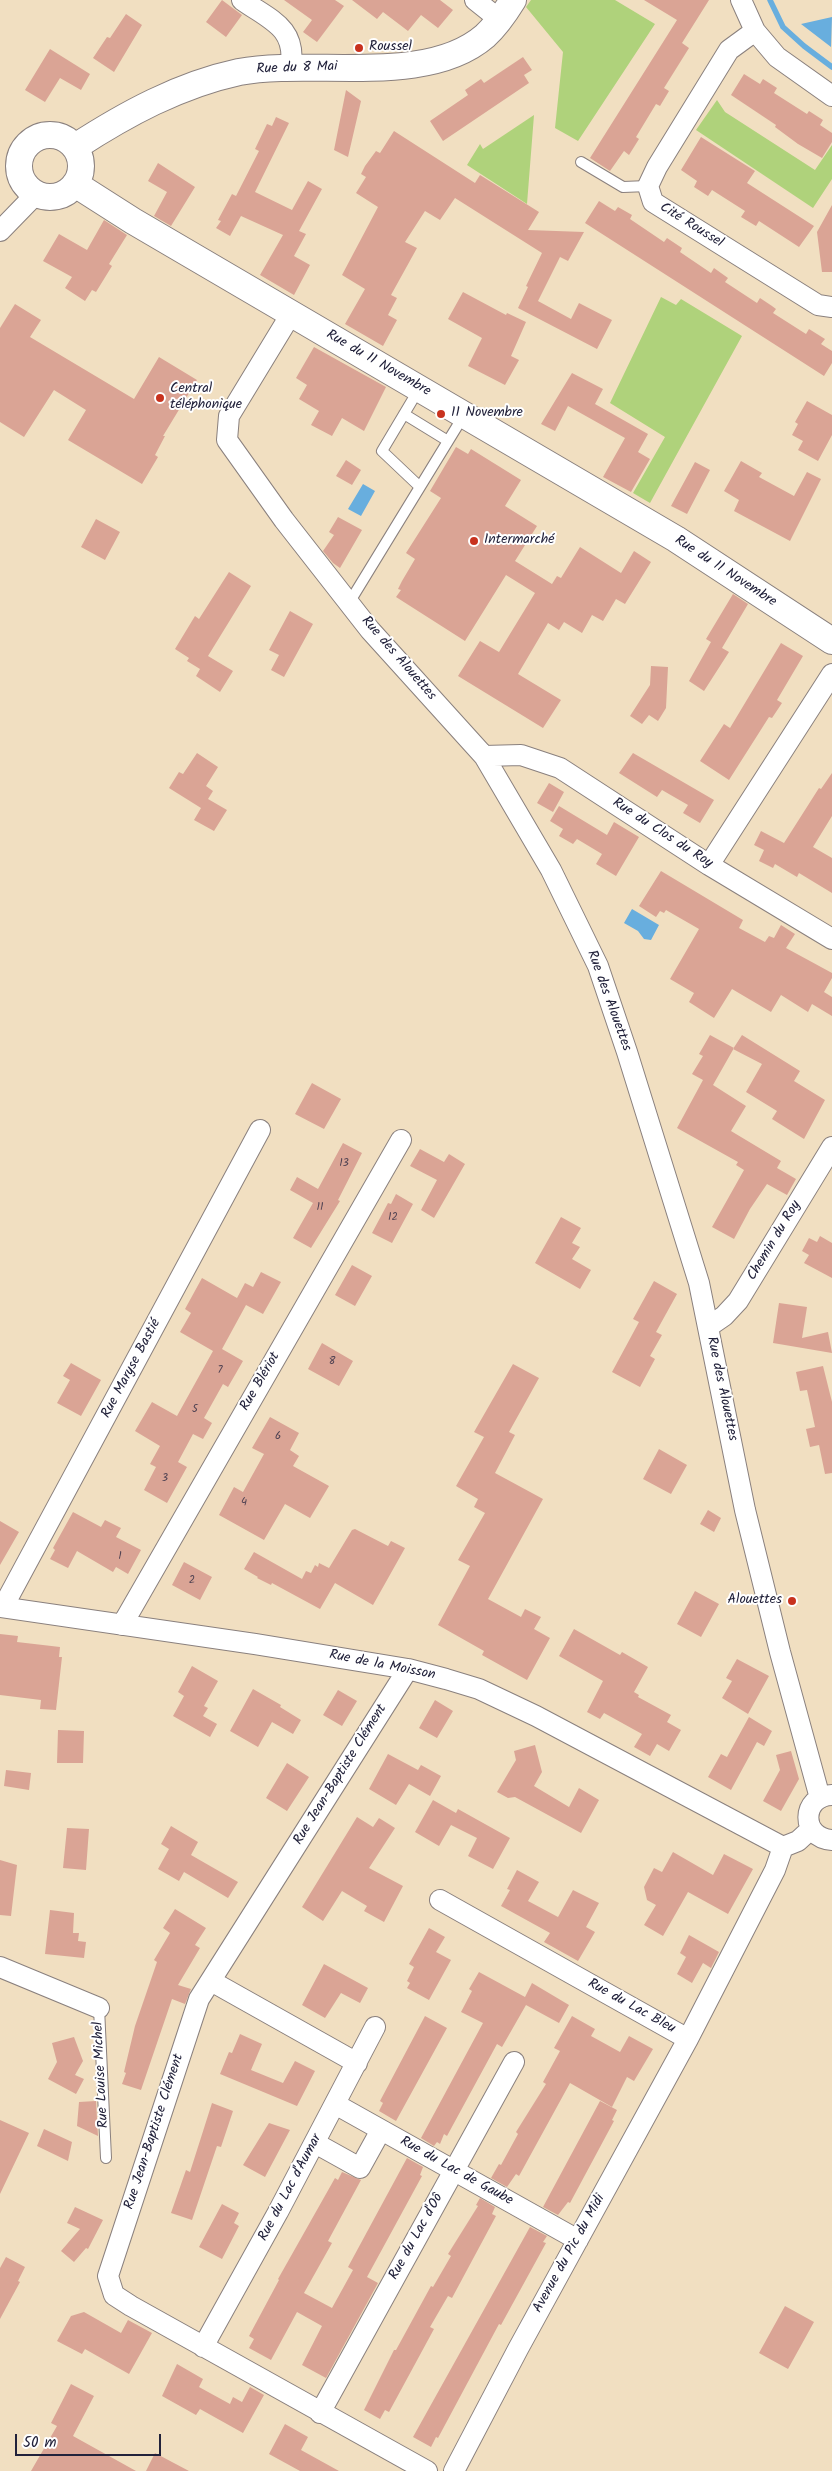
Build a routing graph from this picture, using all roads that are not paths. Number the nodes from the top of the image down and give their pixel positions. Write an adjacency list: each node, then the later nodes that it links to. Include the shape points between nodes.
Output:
1 (242, 0): 6 (street, via 282,29 293,49)
2 (475, 0): 4 (street)
3 (741, 0): 5 (street)
4 (507, 10): 6 (street, Rue du 8 Mai, via 484,37 449,56 403,67)
5 (755, 31): 7 (street, via 777,57); 12 (street, via 729,50)
6 (291, 66): 8 (street, Rue du 8 Mai, via 206,80 156,100)
7 (832, 96)
8 (75, 147): 9 (street, via 68,140 50,134); 11 (street, via 81,166)
9 (10, 150): 13 (street, via 28,189)
10 (581, 162): 12 (lane, via 623,187)
11 (75, 184): 13 (street, via 70,190 53,197); 16 (street, Rue du 11 Novembre)
12 (648, 186): 15 (street, Cité Roussel, via 653,202 818,305)
13 (36, 194): 14 (street)
14 (0, 231)
15 (832, 307)
16 (291, 314): 17 (street, Rue du 11 Novembre); 22 (street, Rue des Alouettes, via 229,416 228,440 284,520)
17 (419, 388): 18 (lane); 19 (street, Rue du 11 Novembre)
18 (404, 414): 20 (lane); 21 (lane, via 382,451)
19 (464, 415): 20 (lane); 23 (street, Rue du 11 Novembre, via 681,542)
20 (448, 441): 21 (lane)
21 (420, 487): 22 (lane)
22 (349, 603): 25 (street, Rue des Alouettes)
23 (832, 641)
24 (832, 674): 26 (street)
25 (484, 756): 26 (street, Rue du Clos du Roy, via 521,755 560,768); 31 (street, Rue des Alouettes, via 551,870 598,966 696,1274)
26 (709, 865): 27 (street, Rue du Clos du Roy)
27 (832, 939)
28 (260, 1130): 32 (street, Rue Maryse Bastié)
29 (400, 1140): 33 (street, Rue Blériot)
30 (832, 1147): 31 (street, Chemin du Roy, via 738,1301)
31 (708, 1327): 35 (street, Rue des Alouettes, via 747,1520 780,1652)
32 (2, 1607): 33 (street, Rue de la Moisson)
33 (122, 1625): 34 (street, Rue de la Moisson)
34 (408, 1669): 38 (street, Rue de la Moisson, via 479,1689 536,1716); 41 (street, Rue Jean-Baptiste Clément)
35 (826, 1797): 36 (street, via 814,1802 808,1815)
36 (811, 1829): 37 (street, via 820,1838); 38 (street, via 798,1841)
37 (832, 1840)
38 (783, 1848): 44 (street, Rue du Lac Bleu, via 775,1870)
39 (440, 1900): 44 (street, Rue du Lac Bleu)
40 (0, 1967): 42 (street, Rue Louise Michel)
41 (211, 1981): 45 (street); 53 (street, Rue Jean-Baptiste Clément, via 199,1999 108,2276 114,2295)
42 (99, 2008): 50 (lane, Rue Louise Michel)
43 (375, 2027): 45 (street, Rue du Lac d'Aumar)
44 (688, 2039): 52 (street, Avenue du Pic du Midi)
45 (356, 2062): 47 (street, Rue du Lac d'Aumar)
46 (514, 2062): 51 (street, Rue du Lac d'Oô)
47 (335, 2104): 48 (street, Rue du Lac de Gaube); 49 (street, Rue du Lac d'Aumar)
48 (381, 2130): 49 (street, via 360,2168); 51 (street, Rue du Lac de Gaube)
49 (315, 2143): 53 (street, Rue du Lac d'Aumar)
50 (106, 2158)
51 (454, 2170): 52 (street, Rue du Lac de Gaube); 54 (street, Rue du Lac d'Oô)
52 (578, 2240): 56 (street, Avenue du Pic du Midi)
53 (203, 2347): 54 (street, Rue Jean-Baptiste Clément)
54 (320, 2413): 55 (street, Rue Jean-Baptiste Clément)
55 (427, 2471)
56 (454, 2471)

